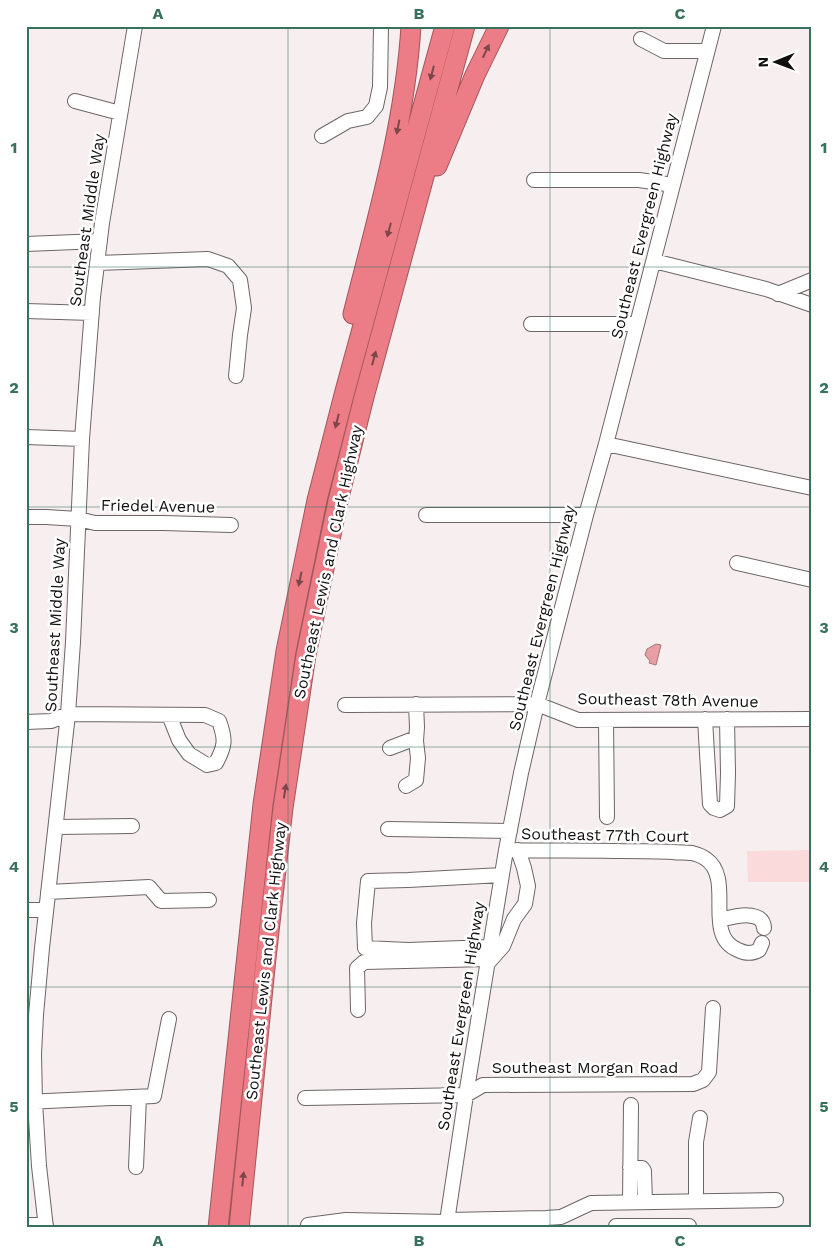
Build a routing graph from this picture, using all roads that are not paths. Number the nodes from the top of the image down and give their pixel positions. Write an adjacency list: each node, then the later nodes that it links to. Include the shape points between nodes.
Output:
1 (135, 26): 11 (street, Southeast Middle Way)
2 (381, 26): 12 (street, via 380,88 376,106 367,116 348,121)
3 (411, 26): 28 (highway, one-way to 28, via 406,84 392,157 350,326)
4 (445, 26): 28 (highway, Southeast Lewis and Clark Highway, one-way to 28)
5 (466, 26): 15 (highway, Southeast Lewis and Clark Highway)
6 (499, 26): 15 (highway, one-way to 6)
7 (714, 26): 9 (street, Southeast Evergreen Highway)
8 (641, 39): 9 (street, via 664,51)
9 (707, 51): 14 (street, Southeast Evergreen Highway)
10 (75, 101): 11 (street)
11 (120, 113): 16 (street, Southeast Middle Way)
12 (322, 136)
13 (534, 180): 14 (street, via 639,180)
14 (673, 185): 18 (street, Southeast Evergreen Highway)
15 (416, 207): 89 (highway, Southeast Lewis and Clark Highway, one-way to 15, via 283,808 306,655 338,501)
16 (100, 241): 17 (street); 19 (street, Southeast Middle Way)
17 (26, 244)
18 (654, 261): 21 (street); 26 (street, Southeast Evergreen Highway)
19 (98, 264): 24 (street, Southeast Middle Way); 27 (street, via 208,259 228,266 240,280 244,308)
20 (812, 280): 21 (street)
21 (778, 294): 22 (street)
22 (812, 306)
23 (26, 311): 24 (street)
24 (92, 313): 30 (street, Southeast Middle Way)
25 (532, 324): 26 (street)
26 (637, 324): 31 (street, Southeast Evergreen Highway)
27 (236, 376)
28 (345, 392): 88 (highway, Southeast Lewis and Clark Highway, one-way to 88, via 300,577 265,785)
29 (26, 437): 30 (street)
30 (82, 439): 36 (street, Southeast Middle Way)
31 (606, 444): 32 (street); 34 (street, Southeast Evergreen Highway)
32 (812, 488)
33 (426, 515): 34 (street)
34 (586, 515): 42 (street, Southeast Evergreen Highway)
35 (26, 517): 36 (street, Friedel Avenue)
36 (78, 519): 37 (street, Friedel Avenue, via 95,524); 43 (street, Southeast Middle Way)
37 (231, 525)
38 (737, 563): 39 (street)
39 (812, 580)
40 (346, 704): 41 (street, Southeast 78th Avenue)
41 (416, 704): 42 (street, Southeast 78th Avenue); 50 (street)
42 (537, 704): 48 (street, Southeast 78th Avenue, via 578,720); 57 (street, Southeast Evergreen Highway)
43 (68, 714): 44 (street); 49 (street, via 51,721); 55 (street, Southeast Middle Way)
44 (169, 715)
45 (706, 719): 46 (street, Southeast 78th Avenue); 46 (street, via 710,804 720,810 727,806); 48 (street, Southeast 78th Avenue)
46 (727, 719): 47 (street, Southeast 78th Avenue)
47 (812, 719)
48 (606, 720): 53 (street)
49 (26, 722)
50 (416, 738): 51 (street); 52 (street, via 416,780)
51 (390, 748)
52 (406, 786)
53 (607, 817)
54 (132, 826): 55 (street)
55 (56, 827): 60 (street, Southeast Middle Way)
56 (388, 829): 57 (street)
57 (510, 831): 58 (street, Southeast Evergreen Highway)
58 (512, 850): 59 (street, Southeast Evergreen Highway); 64 (street, Southeast 77th Court, via 692,853 704,858 716,870); 67 (street, via 524,868 528,886 525,904 514,919 503,946)
59 (502, 875): 67 (street, Southeast Evergreen Highway); 67 (street, via 368,881 365,948)
60 (48, 892): 61 (street, via 149,887 161,901); 63 (street, Southeast Middle Way)
61 (209, 900)
62 (26, 910): 63 (street)
63 (46, 910): 74 (street, Southeast Middle Way)
64 (720, 920): 65 (street, via 752,916 761,919); 66 (street, via 724,938 737,950 752,953 759,950)
65 (764, 928)
66 (762, 943)
67 (488, 957): 69 (street, via 364,962 357,968); 71 (street, Southeast Evergreen Highway)
68 (713, 1008): 71 (street, Southeast Morgan Road, via 709,1072 703,1080 693,1084 483,1085)
69 (358, 1010)
70 (169, 1019): 72 (street, via 154,1096)
71 (466, 1095): 73 (street, Southeast Morgan Road); 83 (street, Southeast Evergreen Highway)
72 (139, 1097): 74 (street); 77 (street)
73 (305, 1098)
74 (30, 1102): 86 (street, Southeast Middle Way)
75 (630, 1105): 78 (street)
76 (700, 1118): 82 (street)
77 (136, 1167)
78 (630, 1167): 80 (street); 81 (street, via 644,1171)
79 (776, 1200): 82 (street)
80 (630, 1202): 81 (street); 83 (street, via 591,1203 561,1217)
81 (645, 1202): 82 (street)
82 (692, 1202): 87 (street)
83 (447, 1223): 85 (street, via 346,1220)
84 (26, 1225): 86 (street)
85 (308, 1225)
86 (46, 1226)
87 (689, 1227): 90 (street)
88 (218, 1228)
89 (239, 1228)
90 (616, 1228)

